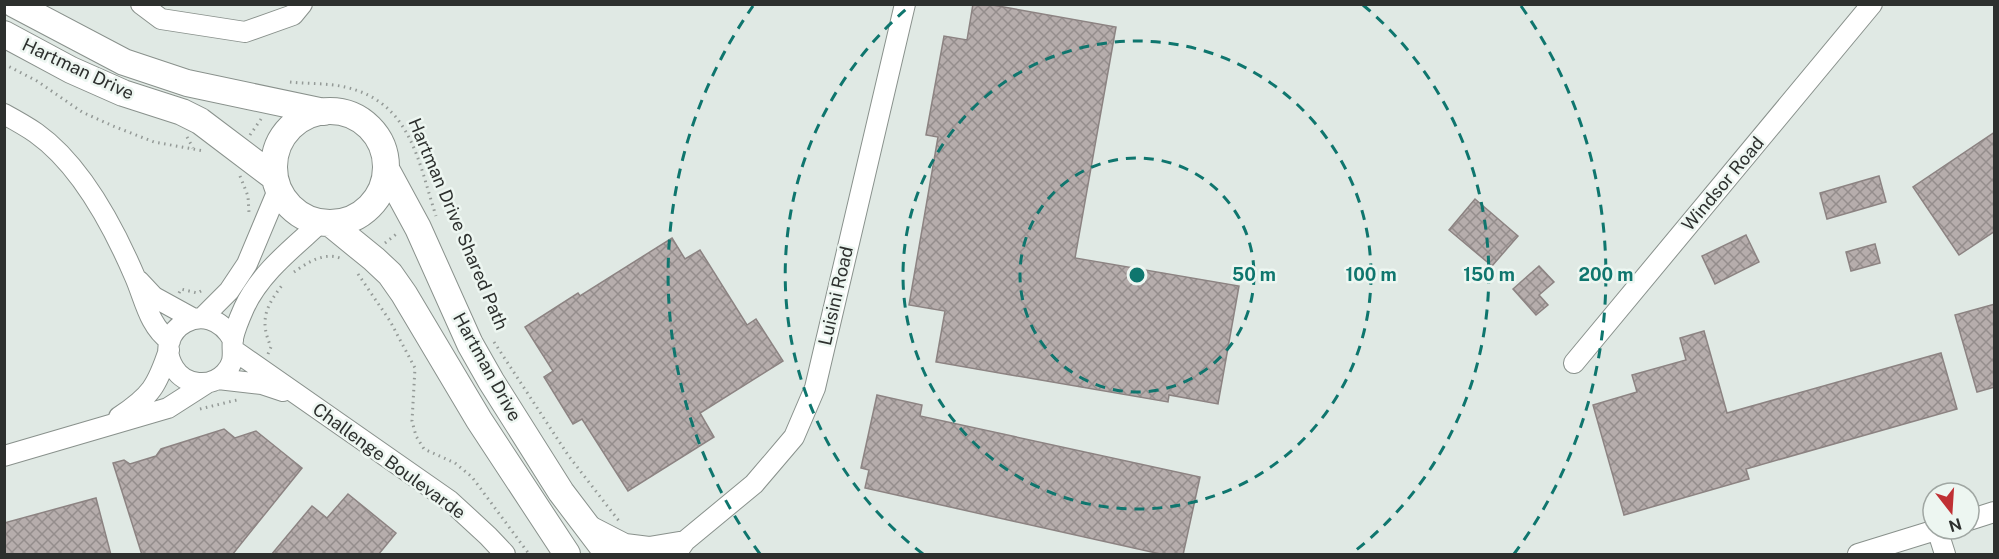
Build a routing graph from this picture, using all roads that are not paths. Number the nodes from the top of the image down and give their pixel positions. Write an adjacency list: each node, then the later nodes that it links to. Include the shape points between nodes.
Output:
1 (14, 4): 7 (main road, Hartman Drive, via 124,62 187,82)
2 (141, 4): 3 (street, via 161,19 245,32 293,15)
3 (302, 4)
4 (905, 4): 23 (street, Luisini Road, via 815,388 794,437 754,484)
5 (1872, 4): 16 (street, Windsor Road)
6 (4, 34): 10 (main road, Hartman Drive, via 71,70 200,121)
7 (324, 112): 9 (main road, via 351,116 368,126 380,142); 10 (main road, via 306,117 280,141 274,158)
8 (4, 114): 12 (street, via 38,134 75,171 103,213)
9 (386, 169): 11 (main road, via 384,183 369,207 345,221); 21 (main road, Hartman Drive, via 427,222 470,344)
10 (276, 183): 11 (main road, via 288,206 303,217); 13 (street, via 256,248 247,264 229,291)
11 (326, 223): 14 (street, via 260,282 245,307); 25 (main road, Hartman Drive, via 390,274 478,420)
12 (135, 277): 13 (street, via 154,297); 15 (street, via 156,328)
13 (198, 318): 14 (street, via 221,324); 15 (street, via 178,327)
14 (234, 345): 17 (street, Challenge Boulevarde); 18 (street, via 226,372)
15 (169, 346): 18 (street, via 170,359 180,375 197,383); 19 (street, via 158,381 148,394)
16 (1574, 363)
17 (256, 375): 18 (street, Challenge Boulevarde); 24 (street, Challenge Boulevarde, via 297,395 450,501)
18 (212, 381): 19 (street, via 168,408)
19 (104, 426): 20 (street)
20 (4, 456)
21 (584, 524): 23 (street, Luisini Road, via 625,544); 26 (main road, Hartman Drive)
22 (1921, 535): 27 (street)
23 (680, 548)
24 (505, 555)
25 (567, 555)
26 (608, 555)
27 (1858, 555)

